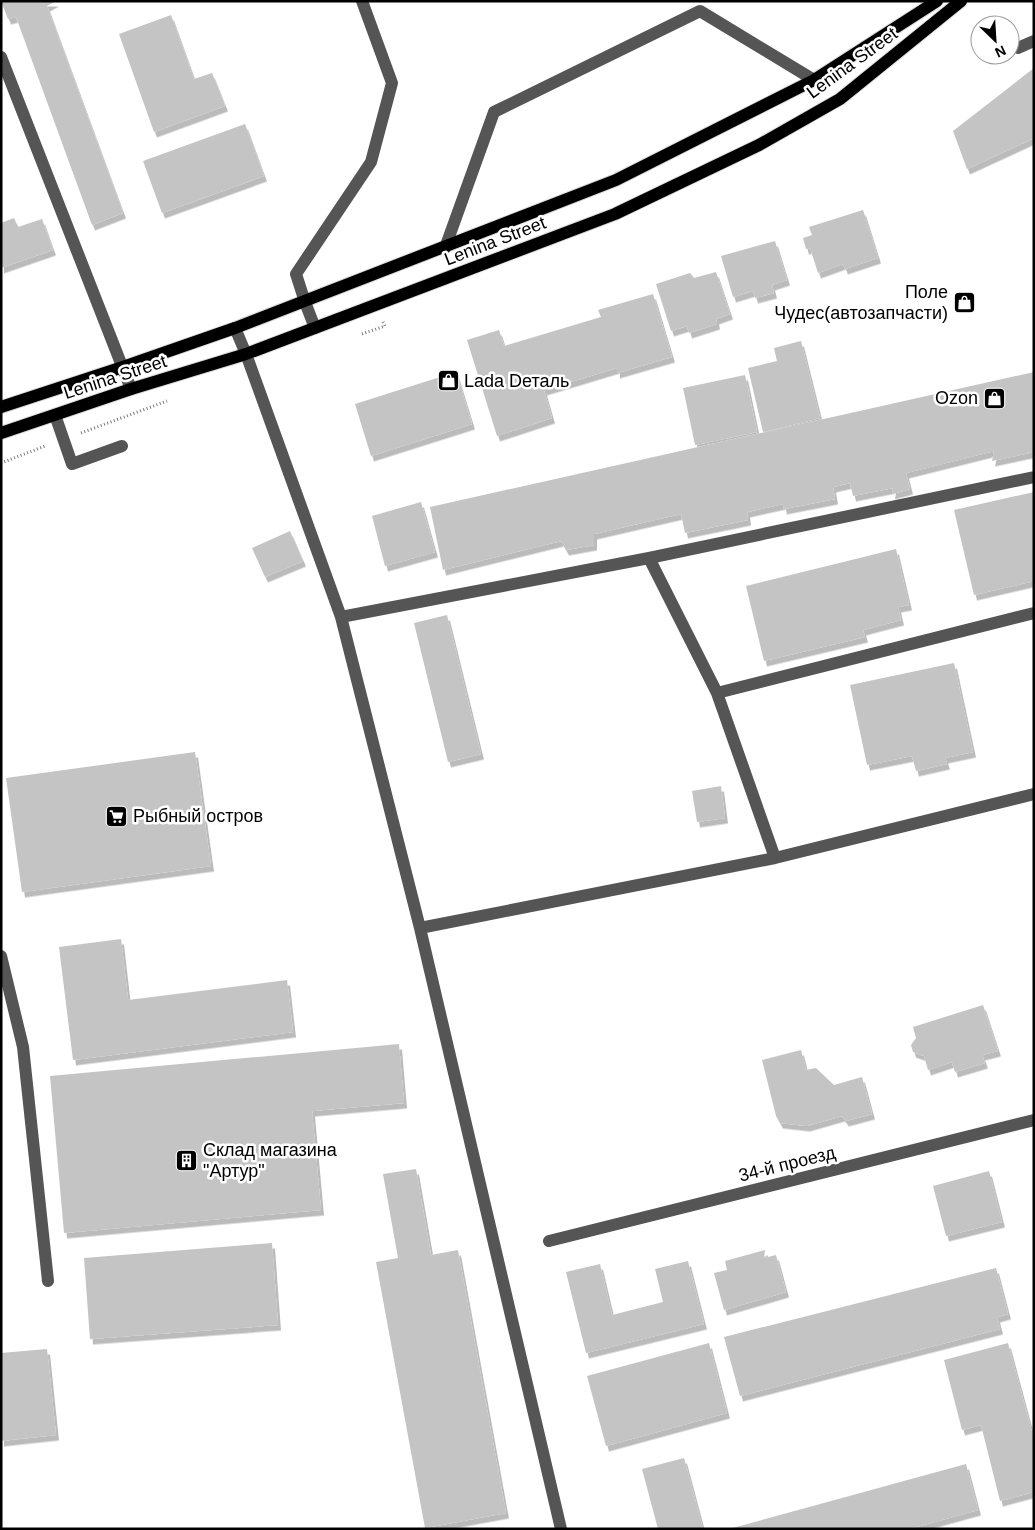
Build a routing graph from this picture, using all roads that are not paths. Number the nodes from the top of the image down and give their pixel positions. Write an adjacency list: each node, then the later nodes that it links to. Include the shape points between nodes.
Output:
1 (362, 1): 9 (street, via 392,83 371,162 296,274)
2 (937, 1): 7 (main road, Lenina Street)
3 (962, 1): 11 (main road, Lenina Street, via 840,99 759,145 615,214)
4 (1034, 41): 5 (street)
5 (1020, 47)
6 (1, 56): 13 (street)
7 (814, 80): 8 (main road, Lenina Street, via 616,180); 8 (street, via 700,11 494,112)
8 (445, 248): 9 (main road, Lenina Street)
9 (305, 302): 10 (main road, Lenina Street); 11 (street)
10 (235, 328): 12 (street); 13 (main road, Lenina Street)
11 (315, 328): 12 (main road, Lenina Street)
12 (246, 354): 14 (main road, Lenina Street); 22 (street)
13 (124, 367): 14 (street); 15 (main road, Lenina Street)
14 (131, 389): 16 (main road, Lenina Street)
15 (1, 407)
16 (54, 416): 17 (main road, Lenina Street); 18 (street, via 72,464)
17 (1, 433)
18 (122, 446)
19 (1034, 477): 20 (street)
20 (648, 558): 22 (street); 23 (street)
21 (1034, 613): 23 (street)
22 (341, 618): 26 (street)
23 (717, 693): 25 (street)
24 (1034, 794): 25 (street)
25 (775, 858): 26 (street)
26 (420, 928): 31 (street)
27 (1, 956): 30 (street, via 23,1047)
28 (1034, 1120): 29 (street, 34-й проезд)
29 (549, 1242)
30 (48, 1280)
31 (561, 1529)

